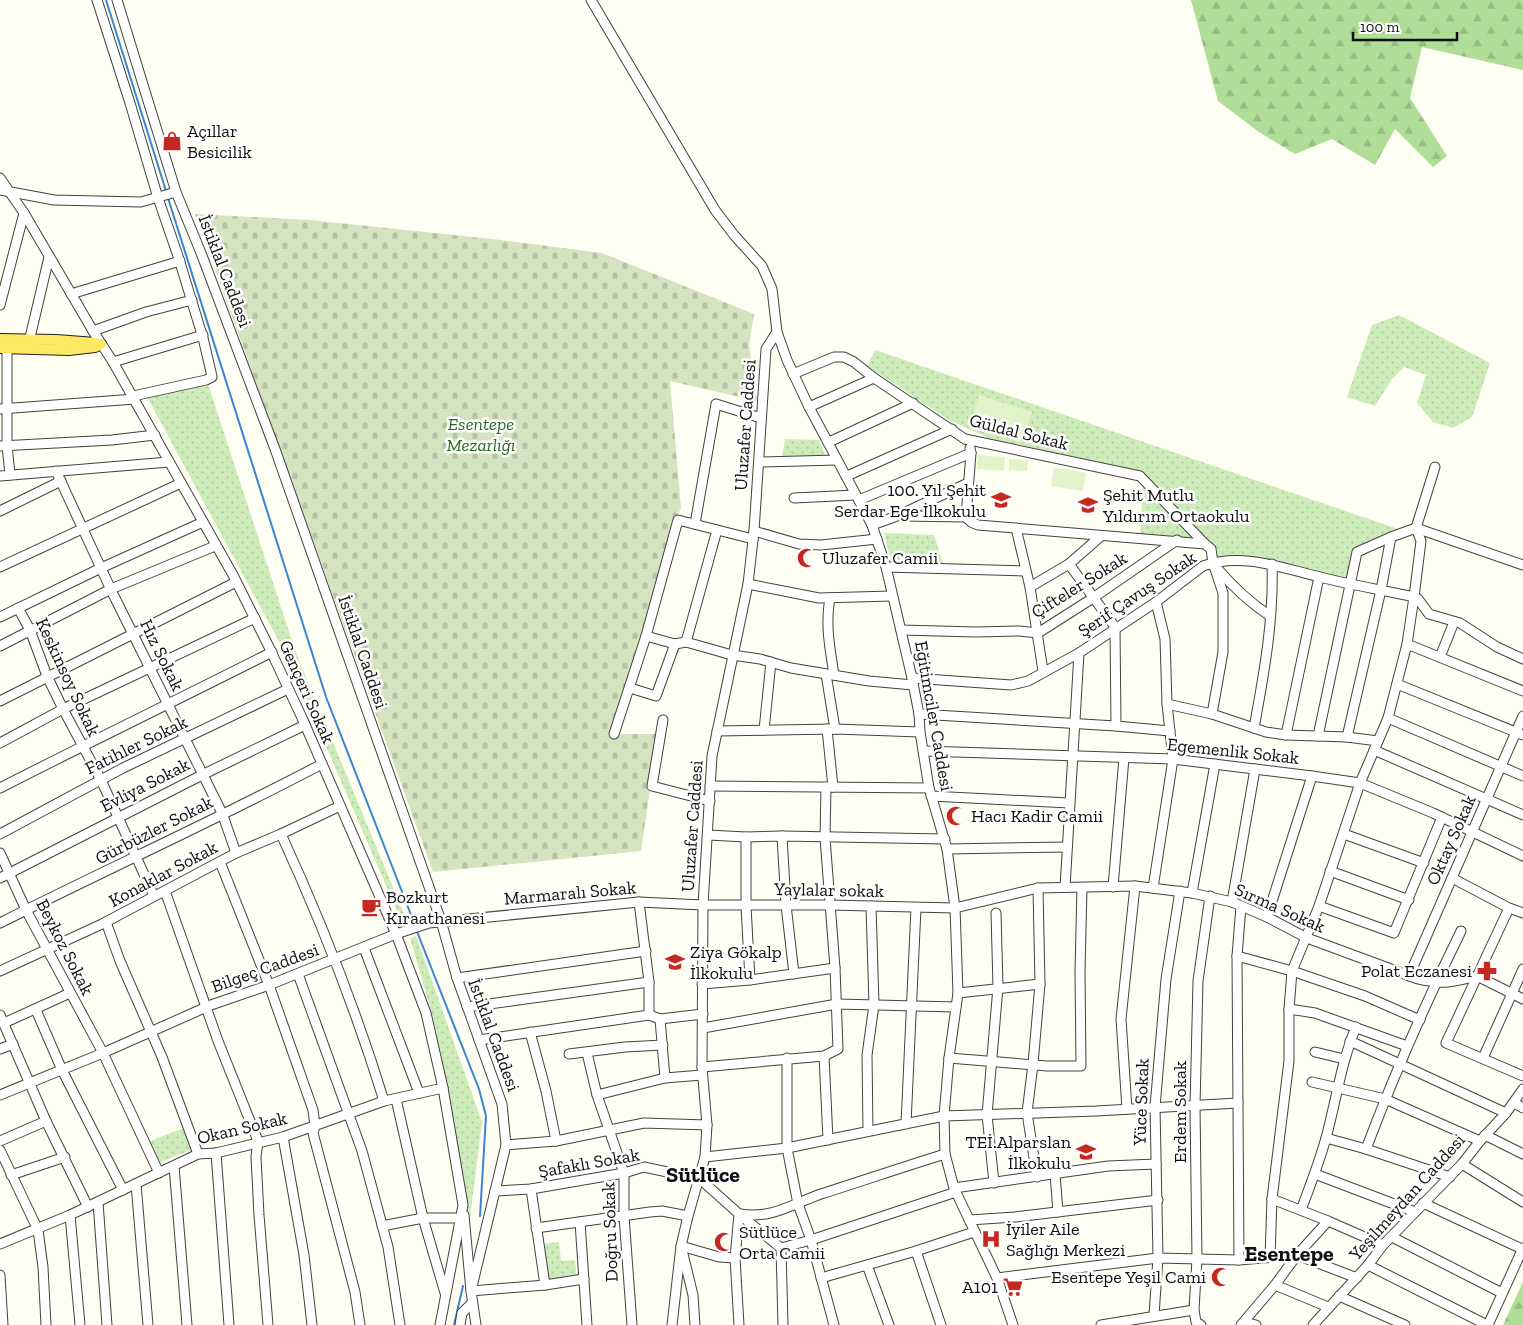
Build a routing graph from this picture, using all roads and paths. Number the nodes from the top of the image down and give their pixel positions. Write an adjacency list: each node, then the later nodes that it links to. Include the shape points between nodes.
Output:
1 (97, 0): 8 (street)
2 (117, 0): 7 (street, İstiklal Caddesi)
3 (591, 0): 16 (street, Eğitimciler Caddesi, via 715,210 762,266 772,289)
4 (0, 178): 6 (street, Gençeri Sokak)
5 (0, 190): 6 (street)
6 (10, 193): 8 (street, via 80,201 141,202); 9 (street, Gençeri Sokak)
7 (174, 193): 8 (street); 217 (street, İstiklal Caddesi, via 201,253 278,458)
8 (159, 198): 11 (street)
9 (24, 213): 10 (street, Gençeri Sokak); 14 (street)
10 (49, 257): 12 (street, Gençeri Sokak); 19 (street)
11 (180, 261): 12 (street); 13 (street)
12 (71, 294): 15 (street, Gençeri Sokak)
13 (192, 300): 15 (street); 17 (street)
14 (0, 305)
15 (93, 331): 20 (street, Gençeri Sokak)
16 (777, 332): 23 (street, Eğitimciler Caddesi); 29 (street, Uluzafer Caddesi, via 766,349)
17 (203, 335): 22 (street); 25 (street, via 212,377)
18 (0, 339): 19 (main road)
19 (28, 344): 20 (main road, via 69,340); 21 (main road)
20 (101, 344): 22 (street, Gençeri Sokak)
21 (3, 348): 28 (street)
22 (113, 362): 25 (street, Gençeri Sokak)
23 (793, 374): 24 (street, Güldal Sokak, via 834,357 844,357); 27 (street, Eğitimciler Caddesi)
24 (874, 378): 26 (street, Güldal Sokak); 27 (street)
25 (134, 398): 28 (street); 31 (street, Gençeri Sokak)
26 (913, 403): 30 (street, Güldal Sokak); 33 (street)
27 (809, 407): 33 (street, Eğitimciler Caddesi)
28 (4, 409): 34 (street)
29 (761, 418): 38 (street, Uluzafer Caddesi); 53 (street, via 716,404)
30 (952, 429): 32 (street, Güldal Sokak); 43 (street)
31 (155, 435): 34 (street); 37 (street, Gençeri Sokak)
32 (964, 439): 35 (street); 64 (street, Güldal Sokak, via 1140,476)
33 (829, 442): 36 (street, Eğitimciler Caddesi)
34 (4, 446): 41 (street)
35 (971, 453): 46 (street); 47 (street)
36 (837, 460): 38 (street); 43 (street, Eğitimciler Caddesi)
37 (169, 462): 40 (street); 45 (street, Gençeri Sokak)
38 (759, 462): 59 (street, Uluzafer Caddesi)
39 (1435, 467): 57 (street)
40 (56, 471): 41 (street); 44 (street, Hız Sokak)
41 (10, 475): 42 (street)
42 (0, 476)
43 (847, 476): 47 (street, Eğitimciler Caddesi)
44 (60, 481): 49 (street); 55 (street, Hız Sokak)
45 (181, 483): 52 (street, Gençeri Sokak); 55 (street)
46 (968, 483): 50 (street); 51 (street)
47 (858, 497): 48 (street); 54 (street, Eğitimciler Caddesi)
48 (794, 498)
49 (0, 511)
50 (897, 516): 51 (street); 54 (street)
51 (966, 516): 56 (street, via 978,525)
52 (202, 522): 65 (street, Gençeri Sokak); 72 (street)
53 (695, 524): 58 (street); 96 (street, via 678,520)
54 (872, 526): 62 (street, Eğitimciler Caddesi)
55 (83, 528): 70 (street); 72 (street, Hız Sokak)
56 (1016, 528): 60 (street); 73 (street)
57 (1416, 528): 61 (street); 69 (street); 82 (street, via 1421,541)
58 (717, 530): 59 (street); 97 (street)
59 (754, 535): 62 (street, via 821,545); 76 (street, Uluzafer Caddesi)
60 (1101, 536): 63 (street); 67 (street)
61 (1391, 537): 77 (street, via 1357,552); 80 (street)
62 (877, 539): 71 (street, Eğitimciler Caddesi)
63 (1177, 540): 64 (street); 84 (street, Çifteler Sokak)
64 (1205, 544): 66 (street, via 1210,549)
65 (216, 546): 75 (street, Gençeri Sokak); 79 (street)
66 (1212, 563): 68 (street, Şerif Çavuş Sokak, via 1236,560); 85 (street, Şerif Çavuş Sokak, via 1203,566); 87 (street, via 1229,583); 121 (street, via 1223,593 1223,652)
67 (1069, 564): 78 (street); 84 (street)
68 (1272, 564): 74 (street, Şerif Çavuş Sokak); 87 (street)
69 (1523, 565)
70 (0, 567)
71 (886, 567): 73 (street); 81 (street, Eğitimciler Caddesi)
72 (101, 568): 79 (street, Hız Sokak); 86 (street)
73 (1026, 571): 78 (street)
74 (1319, 577): 77 (street, Şerif Çavuş Sokak); 136 (street)
75 (236, 582): 89 (street, Gençeri Sokak); 94 (street)
76 (748, 584): 83 (street, via 802,596); 103 (street, Uluzafer Caddesi)
77 (1350, 584): 80 (street, Şerif Çavuş Sokak); 137 (street)
78 (1030, 587): 95 (street)
79 (111, 589): 92 (street); 94 (street, Hız Sokak)
80 (1381, 590): 82 (street, Şerif Çavuş Sokak); 138 (street)
81 (892, 596): 83 (street); 93 (street, Eğitimciler Caddesi)
82 (1414, 597): 90 (street, via 1429,614); 99 (street)
83 (830, 598): 109 (street, via 827,616)
84 (1093, 598): 91 (street); 95 (street, Çifteler Sokak)
85 (1156, 602): 91 (street, Şerif Çavuş Sokak); 117 (street, via 1165,639)
86 (18, 608): 88 (street); 92 (street, Keskinsoy Sokak)
87 (1270, 616): 128 (street, via 1266,664)
88 (0, 617)
89 (255, 618): 101 (street, Gençeri Sokak); 107 (street)
90 (1454, 622): 104 (street); 105 (street)
91 (1115, 627): 102 (street, Şerif Çavuş Sokak); 127 (street)
92 (30, 630): 100 (street); 110 (street, Keskinsoy Sokak)
93 (901, 630): 95 (street, Çifteler Sokak); 111 (street, Eğitimciler Caddesi)
94 (133, 633): 107 (street, Hız Sokak); 110 (street)
95 (1038, 633): 108 (street)
96 (646, 636): 98 (street); 113 (street)
97 (686, 642): 98 (street); 103 (street, Şerif Çavuş Sokak)
98 (675, 644): 113 (street, via 656,696)
99 (1407, 644): 104 (street); 112 (street)
100 (0, 646)
101 (272, 652): 114 (street, Gençeri Sokak); 118 (street)
102 (1079, 652): 108 (street, Şerif Çavuş Sokak); 125 (street)
103 (732, 655): 106 (street, Şerif Çavuş Sokak); 131 (street, Uluzafer Caddesi)
104 (1440, 657): 115 (street)
105 (1523, 658)
106 (771, 662): 109 (street, Şerif Çavuş Sokak); 130 (street)
107 (150, 667): 118 (street, Hız Sokak); 119 (street)
108 (1044, 672): 111 (street, Şerif Çavuş Sokak, via 1028,682 1011,685)
109 (830, 674): 111 (street, Şerif Çavuş Sokak, via 869,681); 129 (street)
110 (47, 676): 116 (street); 119 (street, Keskinsoy Sokak)
111 (913, 682): 120 (street, Eğitimciler Caddesi)
112 (1397, 684): 123 (street); 134 (street)
113 (630, 688): 135 (street)
114 (288, 689): 126 (street, Gençeri Sokak); 139 (street, Fatihler Sokak)
115 (1523, 692)
116 (0, 701)
117 (1167, 704): 121 (street); 132 (street)
118 (168, 705): 139 (street, Hız Sokak); 142 (street)
119 (62, 710): 141 (street); 142 (street, Keskinsoy Sokak)
120 (920, 714): 125 (street); 133 (street, Eğitimciler Caddesi)
121 (1212, 714): 128 (street)
122 (1523, 716): 134 (street, Oktay Sokak)
123 (1388, 718): 140 (street); 150 (street)
124 (663, 720): 162 (street, via 652,786)
125 (1075, 723): 127 (street); 145 (street)
126 (305, 725): 148 (street, Gençeri Sokak); 152 (street, Evliya Sokak)
127 (1116, 726): 132 (street)
128 (1254, 728): 136 (street)
129 (831, 729): 130 (street); 133 (street); 158 (street)
130 (764, 730): 131 (street)
131 (717, 731): 157 (street, Uluzafer Caddesi)
132 (1170, 731): 147 (street)
133 (920, 732): 144 (street, Eğitimciler Caddesi)
134 (1519, 733): 150 (street, Oktay Sokak)
135 (614, 734)
136 (1286, 735): 137 (street)
137 (1318, 736): 138 (street)
138 (1347, 737): 140 (street)
139 (184, 740): 152 (street, Hız Sokak); 155 (street, Fatihler Sokak)
140 (1378, 741): 143 (street)
141 (0, 743)
142 (81, 746): 155 (street, Keskinsoy Sokak); 159 (street)
143 (1374, 750): 156 (street); 161 (street)
144 (924, 751): 145 (street, Egemenlik Sokak); 160 (street, Eğitimciler Caddesi)
145 (1072, 757): 146 (street, Egemenlik Sokak); 163 (street)
146 (1124, 758): 147 (street, Egemenlik Sokak); 192 (street)
147 (1173, 760): 149 (street, Egemenlik Sokak); 195 (street)
148 (322, 764): 164 (street, Gençeri Sokak); 165 (street, Gürbüzler Sokak)
149 (1214, 764): 151 (street, Egemenlik Sokak); 198 (street)
150 (1501, 767): 154 (street); 161 (street, Oktay Sokak)
151 (1255, 769): 153 (street, Egemenlik Sokak); 203 (street)
152 (202, 775): 165 (street, Hız Sokak); 167 (street, Evliya Sokak)
153 (1312, 776): 156 (street, Egemenlik Sokak); 216 (street)
154 (1523, 776)
155 (101, 780): 167 (street, Keskinsoy Sokak); 170 (street, Fatihler Sokak)
156 (1360, 783): 168 (street, Egemenlik Sokak); 172 (street)
157 (710, 786): 158 (street); 162 (street, Uluzafer Caddesi)
158 (829, 787): 160 (street); 176 (street)
159 (0, 788)
160 (930, 792): 163 (street); 177 (street, Eğitimciler Caddesi)
161 (1487, 800): 166 (street); 169 (street, Oktay Sokak)
162 (710, 801): 173 (street, Uluzafer Caddesi)
163 (1069, 804): 178 (street)
164 (340, 806): 171 (street, Konaklar Sokak); 221 (street, Gençeri Sokak)
165 (222, 813): 182 (street, Hız Sokak); 183 (street, Gürbüzler Sokak)
166 (1523, 815)
167 (118, 817): 183 (street, Keskinsoy Sokak); 187 (street, Evliya Sokak)
168 (1442, 817): 169 (street, Egemenlik Sokak); 185 (street)
169 (1471, 831): 180 (street, Egemenlik Sokak); 189 (street, Oktay Sokak)
170 (0, 834)
171 (282, 834): 182 (street, Konaklar Sokak); 227 (street)
172 (1344, 834): 185 (street); 186 (street)
173 (708, 835): 175 (street); 206 (street, Uluzafer Caddesi)
174 (782, 836): 175 (street); 176 (street); 204 (street)
175 (746, 837): 207 (street)
176 (825, 838): 177 (street); 205 (street)
177 (945, 839): 179 (street, Eğitimciler Caddesi)
178 (1067, 847): 179 (street); 191 (street)
179 (947, 849): 211 (street, Eğitimciler Caddesi)
180 (1522, 852)
181 (0, 853): 187 (street, Beykoz Sokak)
182 (236, 853): 184 (street, Konaklar Sokak)
183 (136, 856): 199 (street, Keskinsoy Sokak); 213 (street, Gürbüzler Sokak)
184 (220, 862): 196 (street, Konaklar Sokak); 242 (street)
185 (1424, 863): 201 (street)
186 (1330, 871): 201 (street); 209 (street)
187 (10, 873): 188 (street, Evliya Sokak); 213 (street, Beykoz Sokak)
188 (0, 878)
189 (1452, 878): 212 (street); 234 (street, Oktay Sokak)
190 (1135, 886): 192 (street, Sırma Sokak); 195 (street, Sırma Sokak); 303 (street, via 1121,1020)
191 (1065, 887): 193 (street, Sırma Sokak); 194 (street, Sırma Sokak)
192 (1113, 887): 194 (street, Sırma Sokak)
193 (1038, 888): 211 (street, Sırma Sokak); 240 (street)
194 (1082, 888): 282 (street, via 1081,1066)
195 (1153, 888): 197 (street, Sırma Sokak)
196 (165, 891): 199 (street, Konaklar Sokak); 251 (street)
197 (1180, 891): 198 (street, Sırma Sokak); 301 (street, Yüce Sokak, via 1166,979)
198 (1192, 893): 200 (street, Sırma Sokak)
199 (154, 896): 218 (street, Konaklar Sokak)
200 (1210, 896): 203 (street, Sırma Sokak); 300 (street, Erdem Sokak, via 1198,981)
201 (1409, 900): 209 (street, via 1394,933)
202 (640, 902): 206 (street, Marmaralı Sokak); 217 (street, Marmaralı Sokak); 225 (street)
203 (1236, 904): 216 (street, Sırma Sokak); 226 (street)
204 (786, 905): 205 (street, Yaylalar sokak); 207 (street, Yaylalar sokak); 233 (street)
205 (830, 905): 208 (street, Yaylalar sokak); 228 (street)
206 (703, 906): 207 (street, Yaylalar sokak); 239 (street, Uluzafer Caddesi)
207 (746, 906): 237 (street)
208 (871, 906): 210 (street, Yaylalar sokak); 249 (street)
209 (1319, 906): 222 (street)
210 (916, 908): 211 (street, Yaylalar sokak); 250 (street)
211 (956, 908): 245 (street, Eğitimciler Caddesi)
212 (1509, 908): 215 (street); 235 (street)
213 (26, 910): 219 (street, Gürbüzler Sokak); 224 (street, Beykoz Sokak)
214 (996, 913): 243 (street)
215 (1523, 914)
216 (1267, 917): 222 (street, Sırma Sokak)
217 (441, 921): 221 (street, Bilgeç Caddesi); 236 (street, İstiklal Caddesi)
218 (106, 922): 224 (street, Konaklar Sokak); 263 (street, via 120,962)
219 (0, 923)
220 (1461, 931): 241 (street)
221 (396, 934): 223 (street, Bilgeç Caddesi); 289 (street, Gençeri Sokak, via 426,1013)
222 (1306, 938): 230 (street); 234 (street, Sırma Sokak)
223 (364, 948): 227 (street, Bilgeç Caddesi); 292 (street)
224 (48, 950): 231 (street, Konaklar Sokak); 244 (street, Beykoz Sokak)
225 (646, 951): 236 (street); 238 (street)
226 (1238, 956): 230 (street); 298 (street)
227 (334, 959): 232 (street, Bilgeç Caddesi); 297 (street)
228 (835, 968): 233 (street); 248 (street)
229 (1523, 969): 246 (street)
230 (1292, 970): 254 (street); 260 (street, via 1366,996)
231 (0, 971)
232 (298, 974): 242 (street, Bilgeç Caddesi); 306 (street)
233 (794, 974): 237 (street)
234 (1409, 976): 241 (street, Sırma Sokak)
235 (1477, 976): 241 (street, Sırma Sokak); 246 (street); 278 (street, via 1446,1042)
236 (457, 978): 252 (street, İstiklal Caddesi)
237 (750, 980): 239 (street)
238 (649, 982): 252 (street); 256 (street)
239 (702, 984): 257 (street, Uluzafer Caddesi)
240 (1040, 984): 243 (street); 282 (street)
241 (1435, 984): 260 (street)
242 (269, 985): 251 (street, Bilgeç Caddesi); 312 (street, via 313,1110)
243 (998, 987): 245 (street); 280 (street)
244 (70, 993): 255 (street); 272 (street, Beykoz Sokak)
245 (958, 993): 253 (street, Eğitimciler Caddesi)
246 (1512, 995): 247 (street); 278 (street)
247 (1523, 999)
248 (837, 1004): 249 (street); 262 (street); 275 (street, via 838,1049)
249 (874, 1005): 250 (street); 314 (street, via 867,1055)
250 (911, 1006): 253 (street); 311 (street)
251 (206, 1007): 263 (street, Bilgeç Caddesi); 320 (street)
252 (467, 1007): 265 (street, İstiklal Caddesi)
253 (956, 1007): 277 (street, Eğitimciler Caddesi)
254 (1289, 1009): 261 (street, via 1315,1013); 349 (street, via 1289,1061)
255 (36, 1010): 258 (street); 283 (street)
256 (649, 1014): 259 (street); 264 (street)
257 (702, 1014): 259 (street); 262 (street, Uluzafer Caddesi)
258 (2, 1019): 267 (street)
259 (660, 1019): 268 (street)
260 (1420, 1020): 269 (street)
261 (1356, 1027): 266 (street); 269 (street)
262 (703, 1028): 284 (street, Uluzafer Caddesi)
263 (152, 1032): 272 (street, Bilgeç Caddesi); 327 (street)
264 (530, 1032): 265 (street); 321 (street)
265 (478, 1040): 322 (street, İstiklal Caddesi, via 502,1104)
266 (1350, 1041): 279 (street); 281 (street)
267 (13, 1044): 270 (street); 288 (street)
268 (663, 1045): 273 (street); 286 (street)
269 (1407, 1046): 281 (street)
270 (0, 1049)
271 (1315, 1052): 279 (street)
272 (103, 1053): 283 (street, Bilgeç Caddesi); 336 (street, Beykoz Sokak)
273 (587, 1053): 274 (street); 294 (street, Doğru Sokak)
274 (569, 1054)
275 (824, 1056): 276 (street); 318 (street)
276 (787, 1058): 284 (street); 323 (street)
277 (949, 1058): 280 (street); 308 (street, Eğitimciler Caddesi)
278 (1484, 1058): 285 (street)
279 (1344, 1060): 290 (street)
280 (991, 1062): 282 (street); 307 (street)
281 (1400, 1063): 296 (street); 305 (street)
282 (1033, 1064): 304 (street)
283 (62, 1070): 288 (street, Bilgeç Caddesi); 346 (street)
284 (702, 1071): 286 (street); 310 (street, Uluzafer Caddesi)
285 (1523, 1076)
286 (665, 1078): 294 (street)
287 (1312, 1082): 290 (street)
288 (30, 1084): 293 (street); 309 (street)
289 (443, 1088): 292 (street, Okan Sokak); 355 (street, Gençeri Sokak)
290 (1338, 1089): 296 (street); 316 (street)
291 (1523, 1089): 299 (street, Yeşilmeydan Caddesi)
292 (419, 1093): 295 (street, Okan Sokak)
293 (0, 1095)
294 (598, 1095): 313 (street, Doğru Sokak)
295 (396, 1099): 297 (street, Okan Sokak); 364 (street)
296 (1385, 1099): 317 (street); 324 (street)
297 (384, 1101): 306 (street, Okan Sokak)
298 (1238, 1103): 300 (street); 386 (street)
299 (1514, 1103): 302 (street); 305 (street, Yeşilmeydan Caddesi)
300 (1195, 1106): 301 (street); 385 (street, Erdem Sokak)
301 (1155, 1107): 303 (street); 332 (street, Yüce Sokak)
302 (1523, 1108)
303 (1126, 1109): 304 (street)
304 (1027, 1113): 307 (street); 340 (street)
305 (1506, 1113): 317 (street, Yeşilmeydan Caddesi)
306 (348, 1115): 312 (street, Okan Sokak); 369 (street, via 362,1151)
307 (987, 1115): 308 (street); 343 (street)
308 (944, 1116): 311 (street); 328 (street, Eğitimciler Caddesi)
309 (46, 1121): 319 (street); 330 (street)
310 (707, 1124): 313 (street, via 644,1123); 331 (street, Uluzafer Caddesi)
311 (906, 1124): 314 (street)
312 (315, 1126): 315 (street, Okan Sokak); 416 (street, via 313,1133 355,1292)
313 (611, 1131): 321 (street); 335 (street, Doğru Sokak)
314 (868, 1131): 318 (street)
315 (283, 1137): 320 (street, Okan Sokak); 415 (street, via 304,1255)
316 (1326, 1138): 324 (street); 338 (street)
317 (1483, 1138): 329 (street); 333 (street, Yeşilmeydan Caddesi)
318 (828, 1140): 323 (street)
319 (0, 1141)
320 (258, 1141): 326 (street, Okan Sokak); 414 (street, via 259,1215)
321 (556, 1141): 322 (street)
322 (506, 1146): 348 (street, İstiklal Caddesi)
323 (787, 1148): 331 (street); 354 (street)
324 (1366, 1149): 341 (street)
325 (0, 1150): 339 (street)
326 (216, 1153): 327 (street, Okan Sokak); 413 (street)
327 (198, 1154): 334 (street, Okan Sokak)
328 (945, 1154): 347 (street, Eğitimciler Caddesi); 354 (street)
329 (1523, 1154)
330 (64, 1157): 339 (street); 356 (street)
331 (705, 1157): 342 (street, Uluzafer Caddesi)
332 (1156, 1164): 337 (street, via 1108,1166); 350 (street, Yüce Sokak)
333 (1462, 1164): 341 (street, Yeşilmeydan Caddesi); 352 (street)
334 (174, 1166): 336 (street, Okan Sokak); 412 (street)
335 (624, 1172): 342 (street, Şafaklı Sokak, via 644,1167); 345 (street, Şafaklı Sokak); 362 (street, Doğru Sokak)
336 (159, 1173): 344 (street, Okan Sokak)
337 (1055, 1174): 340 (street); 358 (street)
338 (1316, 1174): 357 (street); 359 (street)
339 (11, 1175): 371 (street)
340 (1036, 1177): 343 (street)
341 (1450, 1177): 353 (street, Yeşilmeydan Caddesi)
342 (700, 1179): 360 (street); 363 (street, Uluzafer Caddesi)
343 (994, 1183): 347 (street)
344 (136, 1184): 346 (street, Okan Sokak); 411 (street)
345 (531, 1189): 348 (street, Şafaklı Sokak); 370 (street)
346 (123, 1190): 351 (street, Okan Sokak)
347 (955, 1190): 366 (street, Eğitimciler Caddesi); 374 (street)
348 (495, 1191): 396 (street, İstiklal Caddesi)
349 (1272, 1199): 357 (street); 382 (street)
350 (1158, 1200): 358 (street); 384 (street, Yüce Sokak)
351 (98, 1202): 356 (street, Okan Sokak); 409 (street)
352 (1523, 1202)
353 (1423, 1203): 359 (street, Yeşilmeydan Caddesi); 379 (street)
354 (798, 1204): 360 (street, via 752,1216); 374 (street)
355 (463, 1205): 365 (street); 396 (street, Gençeri Sokak)
356 (88, 1207): 361 (street, Okan Sokak)
357 (1300, 1210): 367 (street)
358 (1058, 1212): 366 (street)
359 (1415, 1212): 373 (street, Yeşilmeydan Caddesi)
360 (738, 1214): 378 (street); 383 (street)
361 (70, 1215): 371 (street, Okan Sokak); 408 (street)
362 (624, 1216): 363 (street, via 662,1211); 368 (street); 422 (street, Doğru Sokak)
363 (688, 1216): 377 (street, Uluzafer Caddesi)
364 (423, 1218): 365 (street); 369 (street); 398 (street)
365 (460, 1218): 398 (street)
366 (969, 1220): 372 (street, Eğitimciler Caddesi)
367 (1328, 1221): 376 (street); 381 (street)
368 (580, 1222): 370 (street); 393 (street)
369 (382, 1226): 417 (street)
370 (536, 1228): 394 (street)
371 (38, 1230): 375 (street, Okan Sokak); 407 (street)
372 (974, 1232): 380 (street); 391 (street, Eğitimciler Caddesi)
373 (1392, 1237): 376 (street, Yeşilmeydan Caddesi); 397 (street)
374 (811, 1240): 378 (street); 390 (street)
375 (0, 1244)
376 (1383, 1245): 388 (street, Yeşilmeydan Caddesi)
377 (682, 1246): 383 (street, via 719,1257); 423 (street, Uluzafer Caddesi); 424 (street, via 693,1295)
378 (781, 1248): 426 (street)
379 (1523, 1248): 397 (street)
380 (916, 1251): 387 (street); 429 (street)
381 (1297, 1254): 382 (street); 392 (street); 395 (street)
382 (1270, 1257): 386 (street)
383 (735, 1258): 425 (street)
384 (1158, 1258): 385 (street); 391 (street); 403 (street, Yüce Sokak)
385 (1197, 1259): 386 (street); 402 (street, Erdem Sokak)
386 (1239, 1260)
387 (868, 1265): 390 (street); 428 (street)
388 (1368, 1265): 392 (street, Yeşilmeydan Caddesi); 435 (street)
389 (0, 1275): 406 (street)
390 (821, 1278): 427 (street)
391 (998, 1278): 430 (street, Eğitimciler Caddesi)
392 (1357, 1278): 399 (street, Yeşilmeydan Caddesi)
393 (584, 1279): 394 (street); 421 (street)
394 (545, 1285): 396 (street)
395 (1275, 1285): 401 (street); 405 (street)
396 (471, 1291): 400 (street, İstiklal Caddesi)
397 (1502, 1293): 435 (street)
398 (446, 1295): 418 (street)
399 (1339, 1296): 401 (street, Yeşilmeydan Caddesi); 434 (street)
400 (472, 1303): 419 (street, via 462,1312); 420 (street, İstiklal Caddesi)
401 (1328, 1307): 433 (street, Yeşilmeydan Caddesi)
402 (1194, 1310): 403 (street); 404 (street, Erdem Sokak)
403 (1154, 1315): 431 (street)
404 (1197, 1324)
405 (1243, 1324): 432 (street)
406 (4, 1325)
407 (46, 1325)
408 (80, 1325)
409 (107, 1325)
410 (143, 1325): 411 (street)
411 (148, 1325)
412 (187, 1325)
413 (229, 1325)
414 (268, 1325)
415 (312, 1325)
416 (360, 1325)
417 (400, 1325)
418 (440, 1325)
419 (460, 1325)
420 (476, 1325)
421 (587, 1325)
422 (632, 1325)
423 (672, 1325)
424 (695, 1325)
425 (739, 1325)
426 (783, 1325)
427 (834, 1325)
428 (889, 1325)
429 (941, 1325)
430 (1013, 1325)
431 (1103, 1325)
432 (1256, 1325)
433 (1313, 1325)
434 (1405, 1325)
435 (1488, 1325)

